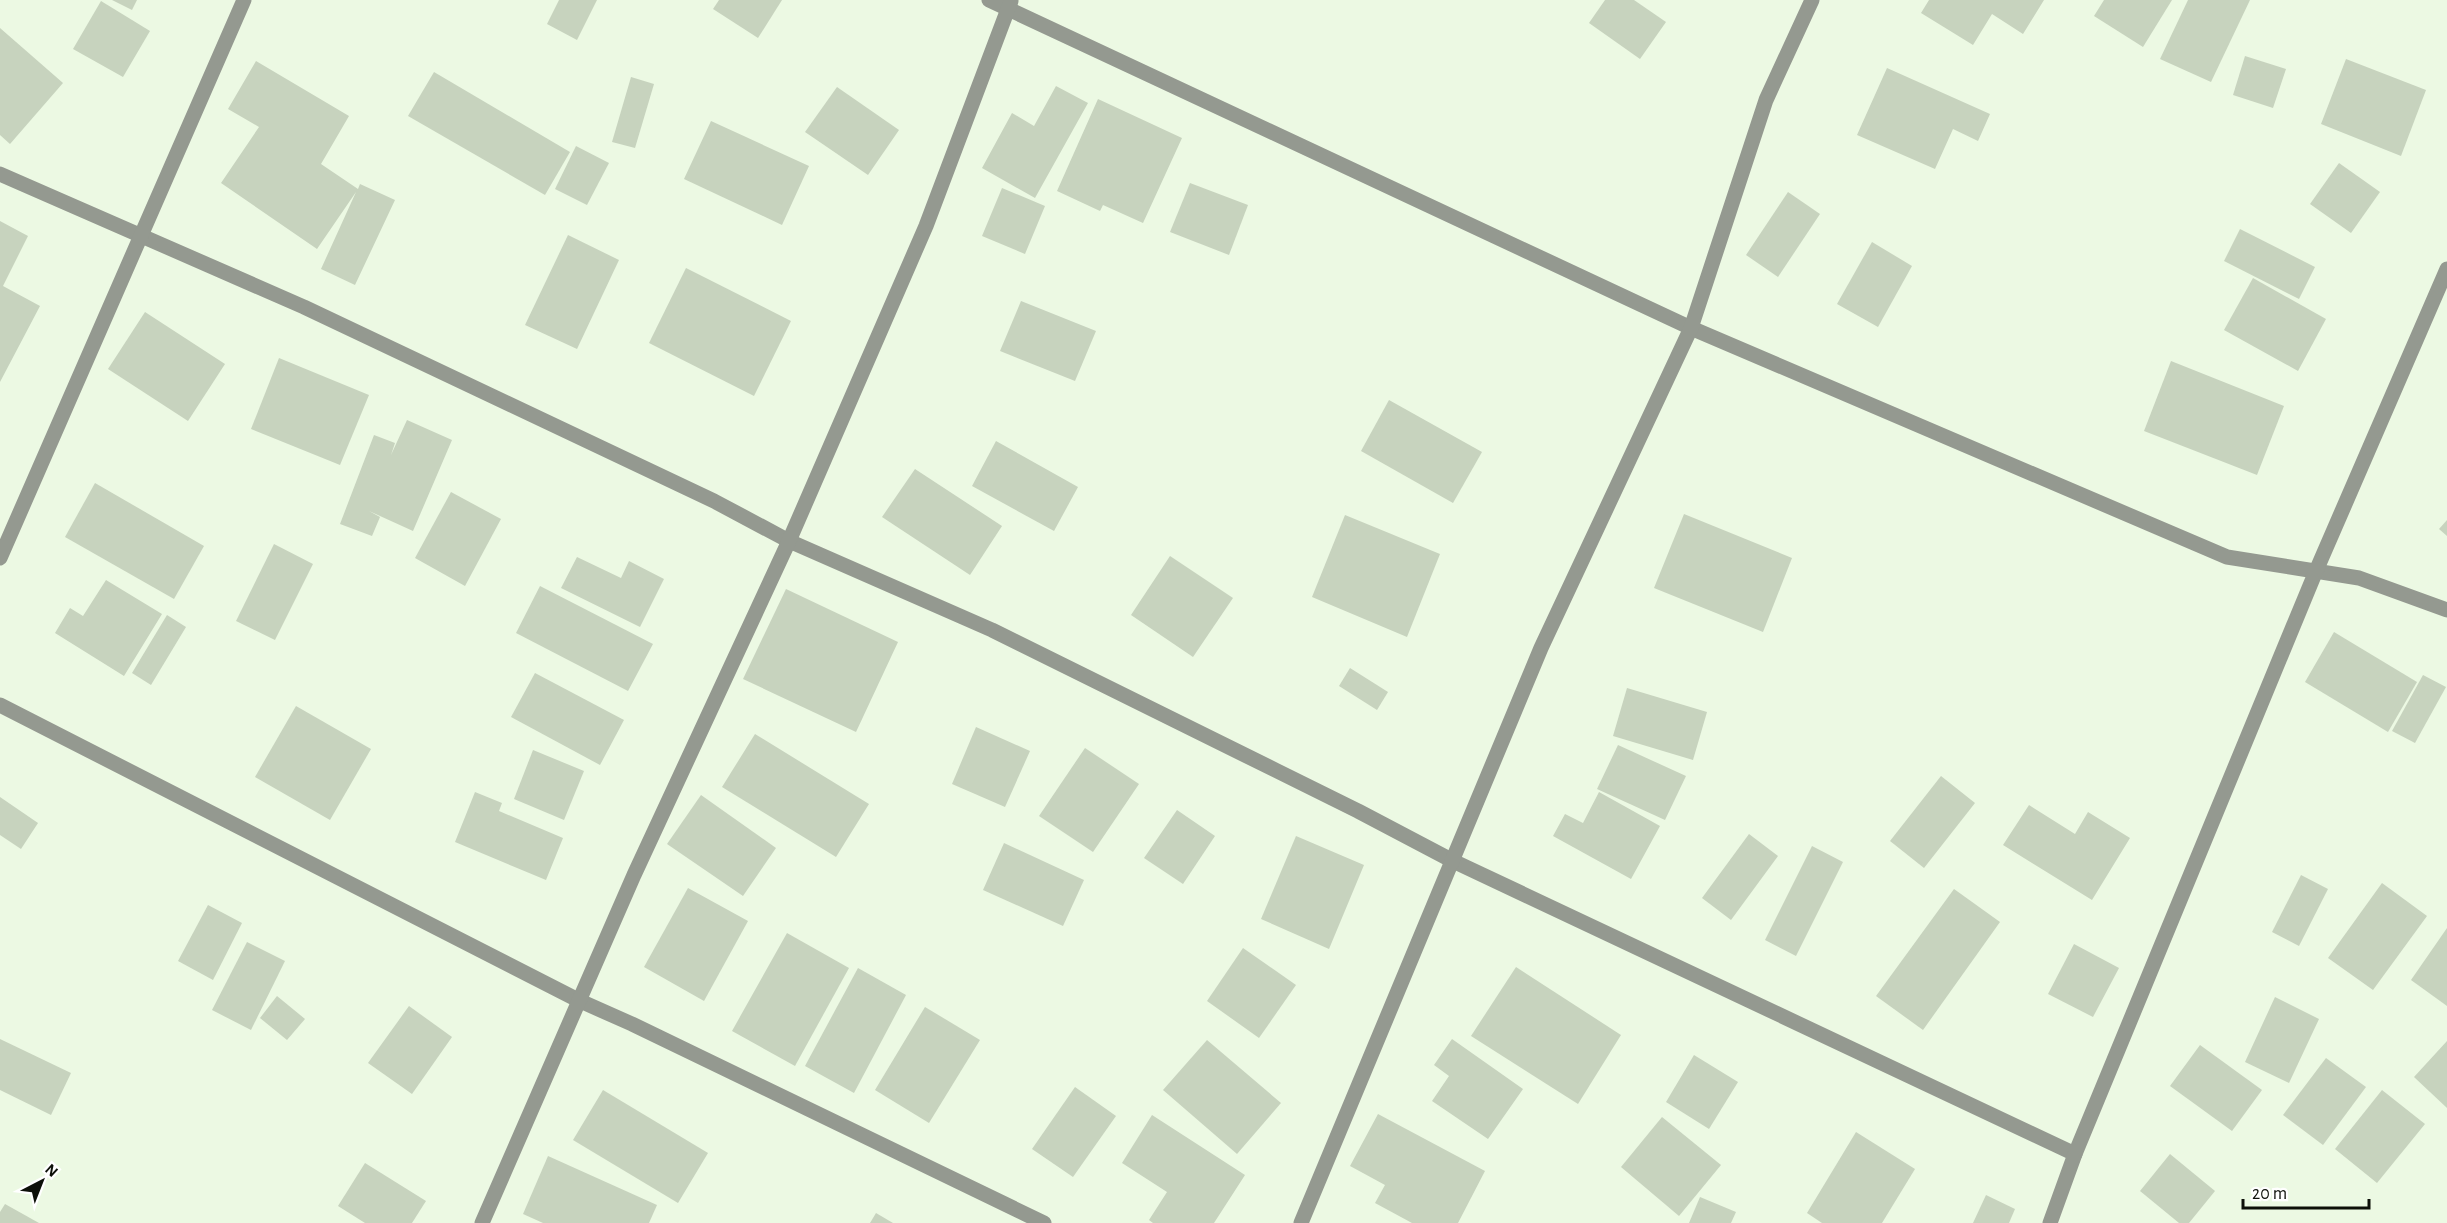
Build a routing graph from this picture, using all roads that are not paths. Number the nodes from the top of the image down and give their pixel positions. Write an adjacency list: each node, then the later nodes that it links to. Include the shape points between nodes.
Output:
1 (244, 0): 6 (street)
2 (989, 0): 4 (street)
3 (1812, 0): 8 (street, via 1766,99)
4 (1009, 4): 8 (street); 9 (street, via 926,226)
5 (0, 174): 6 (street)
6 (142, 236): 9 (street, via 315,312 714,501); 10 (street)
7 (2447, 269): 11 (street)
8 (1691, 328): 11 (street, via 2228,557); 14 (street, via 1541,648)
9 (789, 541): 14 (street, via 992,630); 15 (street)
10 (0, 558)
11 (2316, 571): 12 (street, via 2359,578); 16 (street)
12 (2447, 610)
13 (0, 705): 15 (street)
14 (1453, 861): 16 (street); 19 (street)
15 (578, 1000): 17 (street); 18 (street)
16 (2075, 1154): 20 (street)
17 (482, 1223)
18 (1044, 1223)
19 (1301, 1223)
20 (2050, 1223)

